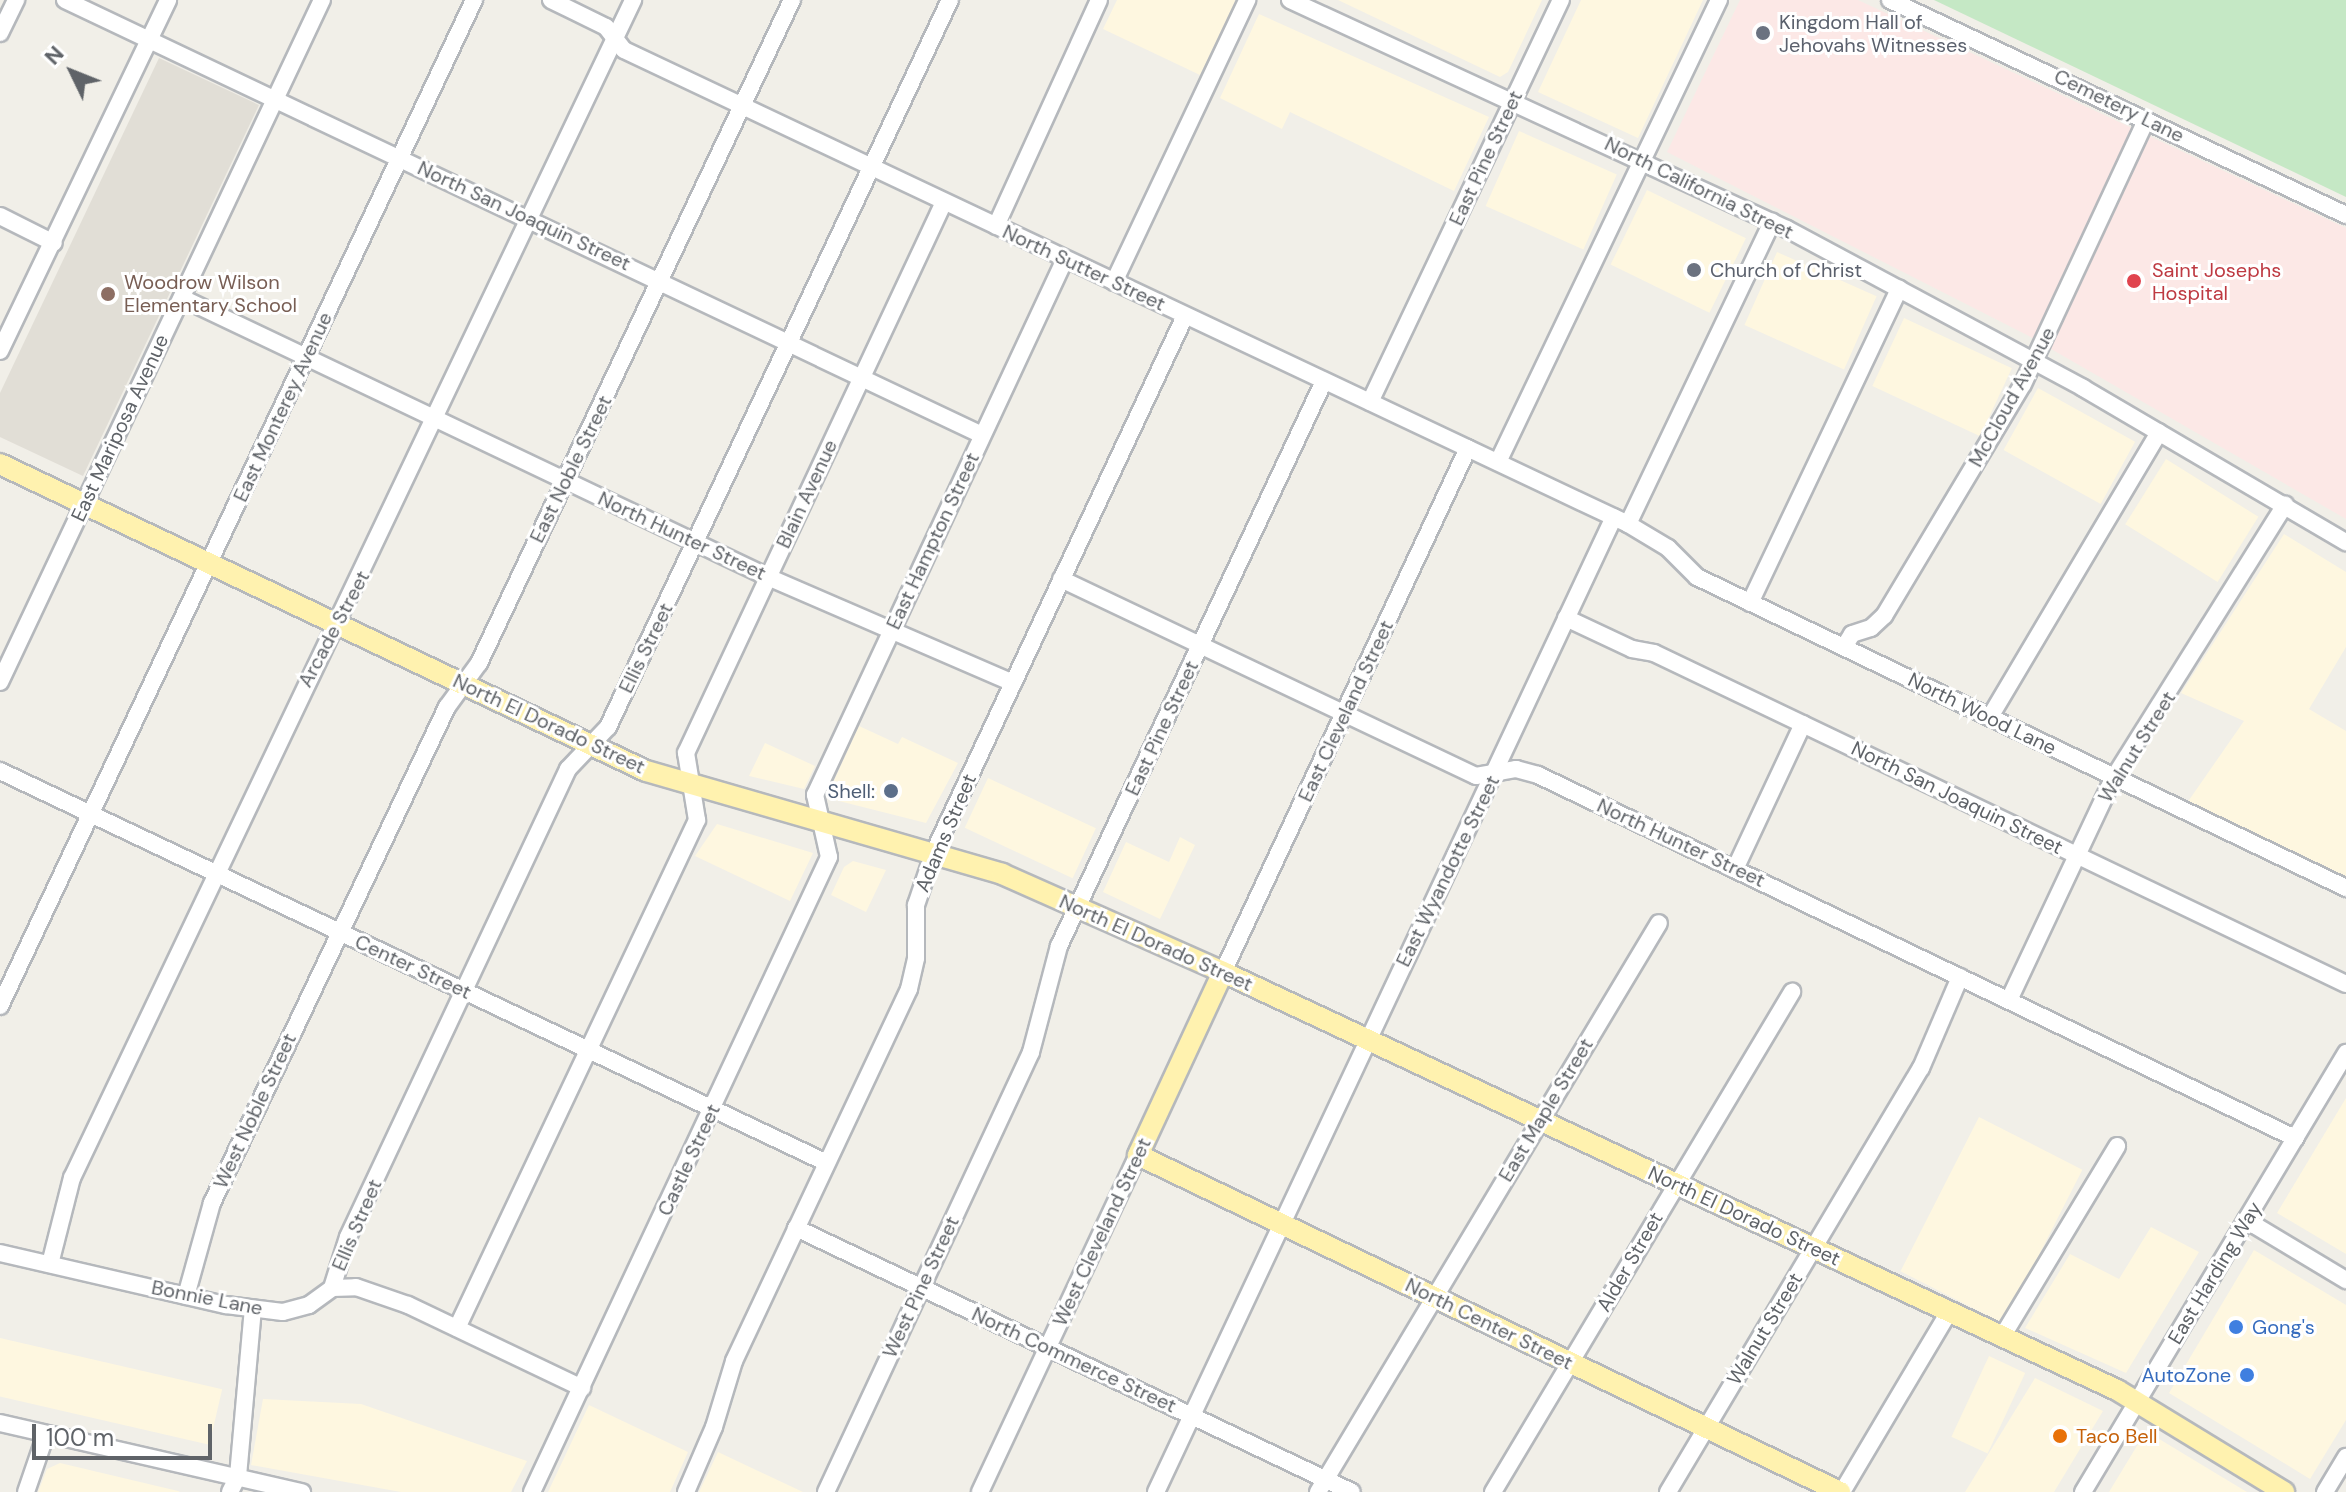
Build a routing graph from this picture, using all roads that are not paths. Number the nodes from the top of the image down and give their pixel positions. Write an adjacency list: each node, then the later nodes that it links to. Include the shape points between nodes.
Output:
1 (16, 0): 16 (street)
2 (65, 0): 17 (street, North San Joaquin Street)
3 (168, 0): 17 (street)
4 (322, 0): 19 (street, East Mariposa Avenue)
5 (474, 0): 23 (street, East Monterey Avenue)
6 (551, 0): 18 (street, North Sutter Street, via 606,27)
7 (633, 0): 18 (street, Arcade Street)
8 (792, 0): 21 (street, East Noble Street)
9 (950, 0): 25 (street, Ellis Street)
10 (1099, 0): 31 (street)
11 (1247, 0): 35 (street)
12 (1290, 0): 20 (street, North California Street)
13 (1561, 0): 20 (street, East Pine Street)
14 (1719, 0): 24 (street)
15 (1890, 0): 22 (street, Cemetery Lane)
16 (0, 33)
17 (149, 39): 19 (street, North San Joaquin Street); 32 (street)
18 (615, 39): 21 (street, North Sutter Street, via 624,50); 29 (street, Arcade Street)
19 (275, 99): 23 (street, North San Joaquin Street); 37 (street, East Mariposa Avenue)
20 (1513, 100): 24 (street, North California Street); 45 (street, East Pine Street)
21 (742, 107): 25 (street, North Sutter Street); 34 (street, East Noble Street)
22 (2146, 120): 27 (street, Cemetery Lane); 42 (street, McCloud Avenue)
23 (400, 157): 29 (street, North San Joaquin Street); 41 (street, East Monterey Avenue)
24 (1643, 161): 30 (street, North California Street); 50 (street)
25 (872, 168): 26 (street, North Sutter Street); 39 (street, Ellis Street)
26 (943, 204): 31 (street, North Sutter Street); 43 (street, Blain Avenue)
27 (2346, 215)
28 (0, 216): 32 (street)
29 (530, 219): 34 (street, North San Joaquin Street); 46 (street, Arcade Street)
30 (1772, 222): 36 (street, North California Street); 55 (street, East Wyandotte Street)
31 (996, 226): 33 (street, North Sutter Street)
32 (54, 243): 40 (street)
33 (1065, 259): 35 (street, North Sutter Street); 48 (street, East Hampton Street)
34 (661, 281): 39 (street, North San Joaquin Street); 52 (street, East Noble Street)
35 (1114, 282): 38 (street, North Sutter Street)
36 (1899, 289): 42 (street, North California Street); 61 (street)
37 (182, 298): 41 (street, North Hunter Street); 53 (street, East Mariposa Avenue)
38 (1185, 316): 44 (street, North Sutter Street); 60 (street, Adams Street)
39 (791, 343): 43 (street, North San Joaquin Street); 57 (street, Ellis Street)
40 (0, 351)
41 (306, 357): 46 (street, North Hunter Street); 58 (street, East Monterey Avenue)
42 (2034, 362): 47 (street, North California Street); 66 (street, McCloud Avenue, via 1884,616 1871,628 1852,634)
43 (861, 378): 48 (street, North San Joaquin Street); 59 (street, Blain Avenue)
44 (1324, 381): 45 (street, North Sutter Street); 65 (street, East Pine Street)
45 (1370, 402): 49 (street, North Sutter Street)
46 (437, 419): 52 (street, North Hunter Street); 63 (street, Arcade Street)
47 (2159, 432): 54 (street, North California Street); 71 (street)
48 (982, 435): 64 (street, East Hampton Street)
49 (1468, 448): 50 (street, North Sutter Street); 70 (street, East Cleveland Street)
50 (1498, 462): 55 (street, North Sutter Street)
51 (0, 464): 53 (main road, North El Dorado Street)
52 (566, 481): 57 (street, North Hunter Street); 69 (street, East Noble Street)
53 (84, 503): 58 (main road, North El Dorado Street); 67 (street, East Mariposa Avenue)
54 (2285, 505): 56 (street, North California Street); 76 (street, Walnut Street)
55 (1621, 520): 61 (street, North Wood Lane, via 1668,548 1697,577); 62 (street, East Wyandotte Street)
56 (2346, 542)
57 (697, 543): 59 (street, North Hunter Street); 73 (street, Ellis Street, via 608,727)
58 (211, 561): 63 (main road, North El Dorado Street); 78 (street, East Monterey Avenue)
59 (768, 577): 64 (street, North Hunter Street); 77 (street, Blain Avenue, via 686,753)
60 (1061, 579): 65 (street, North Hunter Street); 68 (street, Adams Street)
61 (1750, 603): 66 (street, North Wood Lane)
62 (1566, 618): 72 (street, North San Joaquin Street); 75 (street, East Wyandotte Street)
63 (337, 625): 69 (main road, North El Dorado Street); 83 (street, Arcade Street)
64 (890, 633): 68 (street, North Hunter Street, via 945,650); 79 (street, East Hampton Street, via 815,795)
65 (1201, 646): 70 (street, North Hunter Street); 85 (street, East Pine Street)
66 (1844, 647): 71 (street, North Wood Lane)
67 (0, 682)
68 (1013, 683): 80 (street, Adams Street)
69 (464, 684): 73 (main road, North El Dorado Street); 87 (street, East Noble Street, via 447,707)
70 (1345, 714): 75 (street, North Hunter Street, via 1476,776); 88 (street, East Cleveland Street)
71 (1990, 717): 76 (street, North Wood Lane)
72 (1803, 724): 81 (street, North San Joaquin Street); 82 (street)
73 (588, 746): 77 (main road, North El Dorado Street); 91 (street, Ellis Street, via 568,769)
74 (0, 771): 78 (street, Center Street)
75 (1495, 772): 82 (street, North Hunter Street, via 1519,769 1538,775); 95 (street, East Wyandotte Street)
76 (2113, 779): 81 (street, Walnut Street); 84 (street, North Wood Lane)
77 (693, 788): 79 (main road, North El Dorado Street); 96 (street, Blain Avenue, via 697,820)
78 (91, 814): 83 (street, Center Street); 94 (street, East Monterey Avenue)
79 (823, 825): 80 (main road, North El Dorado Street); 99 (street, Castle Street, via 829,857)
80 (934, 852): 85 (main road, North El Dorado Street); 104 (street, Adams Street, via 916,905 916,958 909,989)
81 (2076, 855): 90 (street, North San Joaquin Street); 93 (street, Walnut Street)
82 (1735, 869): 89 (street, North Hunter Street)
83 (215, 873): 87 (street, Center Street); 111 (street, Arcade Street, via 66,1191)
84 (2346, 888)
85 (1077, 907): 88 (main road, North El Dorado Street); 98 (street, East Pine Street, via 1059,946 1043,1021)
86 (1659, 923): 100 (street, East Maple Street)
87 (339, 932): 91 (street, Center Street); 115 (street, West Noble Street, via 204,1221)
88 (1223, 972): 95 (main road, North El Dorado Street); 103 (main road, West Cleveland Street)
89 (1960, 977): 93 (street, North Hunter Street); 109 (street, Walnut Street, via 1921,1068)
90 (2346, 984)
91 (463, 990): 96 (street, Center Street); 113 (street, Ellis Street, via 338,1260)
92 (1792, 992): 105 (street, Alder Street)
93 (2009, 1000): 101 (street, North Hunter Street)
94 (0, 1006)
95 (1367, 1039): 100 (main road, North El Dorado Street); 107 (street, East Wyandotte Street)
96 (590, 1049): 99 (street, Center Street); 119 (street, Blain Avenue)
97 (2346, 1053): 101 (street, East Harding Way)
98 (1018, 1082): 114 (street, West Pine Street)
99 (714, 1108): 104 (street, Center Street); 123 (street, Castle Street)
100 (1541, 1119): 105 (main road, North El Dorado Street); 116 (street, East Maple Street)
101 (2295, 1138): 106 (street, East Harding Way)
102 (2117, 1146): 120 (street)
103 (1138, 1155): 107 (main road, North Center Street); 121 (street, West Cleveland Street)
104 (827, 1163): 108 (street, Adams Street)
105 (1676, 1185): 109 (main road, North El Dorado Street); 122 (street, Alder Street)
106 (2246, 1220): 112 (street); 124 (street, East Harding Way)
107 (1282, 1225): 116 (main road, North Center Street); 125 (street, East Wyandotte Street)
108 (796, 1228): 114 (street, North Commerce Street); 136 (street, Adams Street, via 727,1377 714,1427)
109 (1813, 1249): 118 (main road, North El Dorado Street); 127 (street, Walnut Street)
110 (0, 1253): 111 (street, Bonnie Lane)
111 (50, 1264): 115 (street, Bonnie Lane)
112 (2346, 1280)
113 (332, 1288): 117 (street, Bonnie Lane, via 309,1305 283,1312); 119 (street, via 356,1287 385,1296)
114 (921, 1288): 121 (street, North Commerce Street); 137 (street, West Pine Street)
115 (186, 1296): 117 (street, Bonnie Lane)
116 (1433, 1298): 122 (main road, North Center Street); 131 (street, East Maple Street)
117 (253, 1309): 130 (street)
118 (1949, 1312): 120 (main road, North El Dorado Street); 143 (street)
119 (457, 1328): 123 (street)
120 (2002, 1337): 124 (main road, North El Dorado Street)
121 (1048, 1347): 125 (street, North Commerce Street); 138 (street, West Cleveland Street)
122 (1570, 1364): 127 (main road, North Center Street); 141 (street, Alder Street)
123 (582, 1388): 135 (street, Castle Street)
124 (2137, 1402): 144 (street, East Harding Way); 145 (main road, North El Dorado Street)
125 (1192, 1415): 131 (street, North Commerce Street); 139 (street, East Wyandotte Street)
126 (0, 1423): 128 (street)
127 (1707, 1428): 142 (street, Walnut Street); 143 (main road, North Center Street)
128 (46, 1434): 130 (street); 132 (street)
129 (2346, 1457): 146 (street)
130 (240, 1484): 133 (street); 134 (street)
131 (1322, 1486): 140 (street, North Commerce Street)
132 (26, 1492)
133 (230, 1492)
134 (302, 1492)
135 (532, 1492)
136 (686, 1492)
137 (826, 1492)
138 (980, 1492)
139 (1156, 1492)
140 (1352, 1492)
141 (1493, 1492)
142 (1668, 1492)
143 (1841, 1492)
144 (2083, 1492)
145 (2284, 1492)
146 (2325, 1492)

